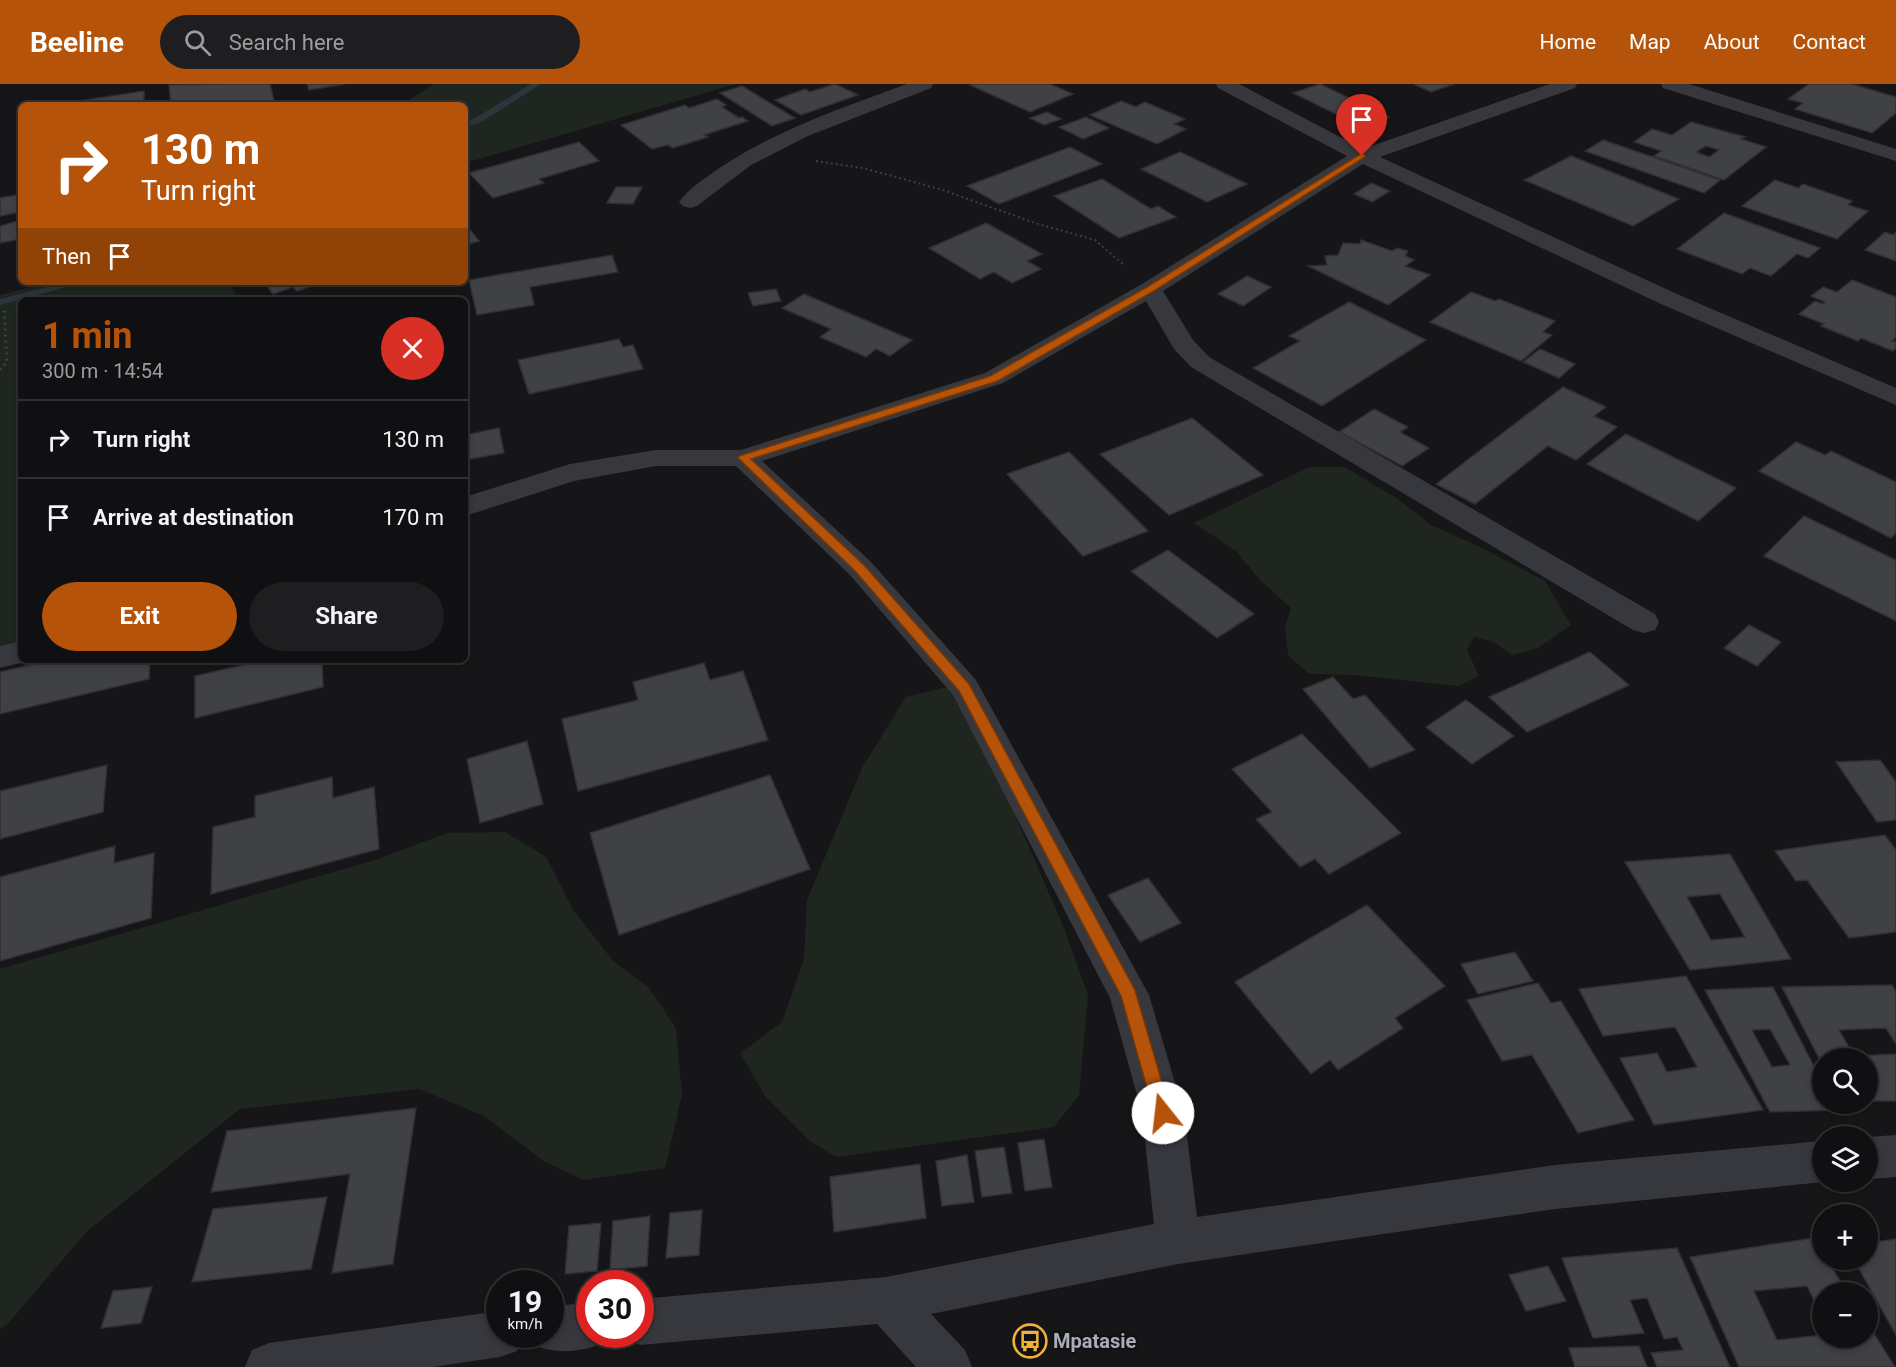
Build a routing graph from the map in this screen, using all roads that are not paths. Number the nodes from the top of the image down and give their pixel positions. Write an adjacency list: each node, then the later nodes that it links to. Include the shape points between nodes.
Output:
1 (924, 84): 7 (street, via 763,148 716,178)
2 (1225, 84): 6 (street)
3 (1569, 84): 6 (street)
4 (1670, 84): 5 (street)
5 (1896, 155)
6 (1362, 156): 8 (street); 9 (street)
7 (690, 202)
8 (1150, 289): 10 (street, via 994,378); 12 (street, via 1183,344 1200,362)
9 (1896, 397)
10 (743, 458): 11 (street, via 656,458 570,472); 18 (street, via 860,568 964,688 1129,995 1163,1113)
11 (468, 506)
12 (1644, 622)
13 (18, 653): 14 (street)
14 (0, 657)
15 (1896, 1156): 16 (street)
16 (1878, 1157)
17 (1812, 1163): 18 (street, via 1556,1187)
18 (1178, 1242): 19 (street)
19 (886, 1300): 20 (street); 23 (street)
20 (654, 1321)
21 (486, 1336): 22 (street)
22 (269, 1367)
23 (948, 1367)

